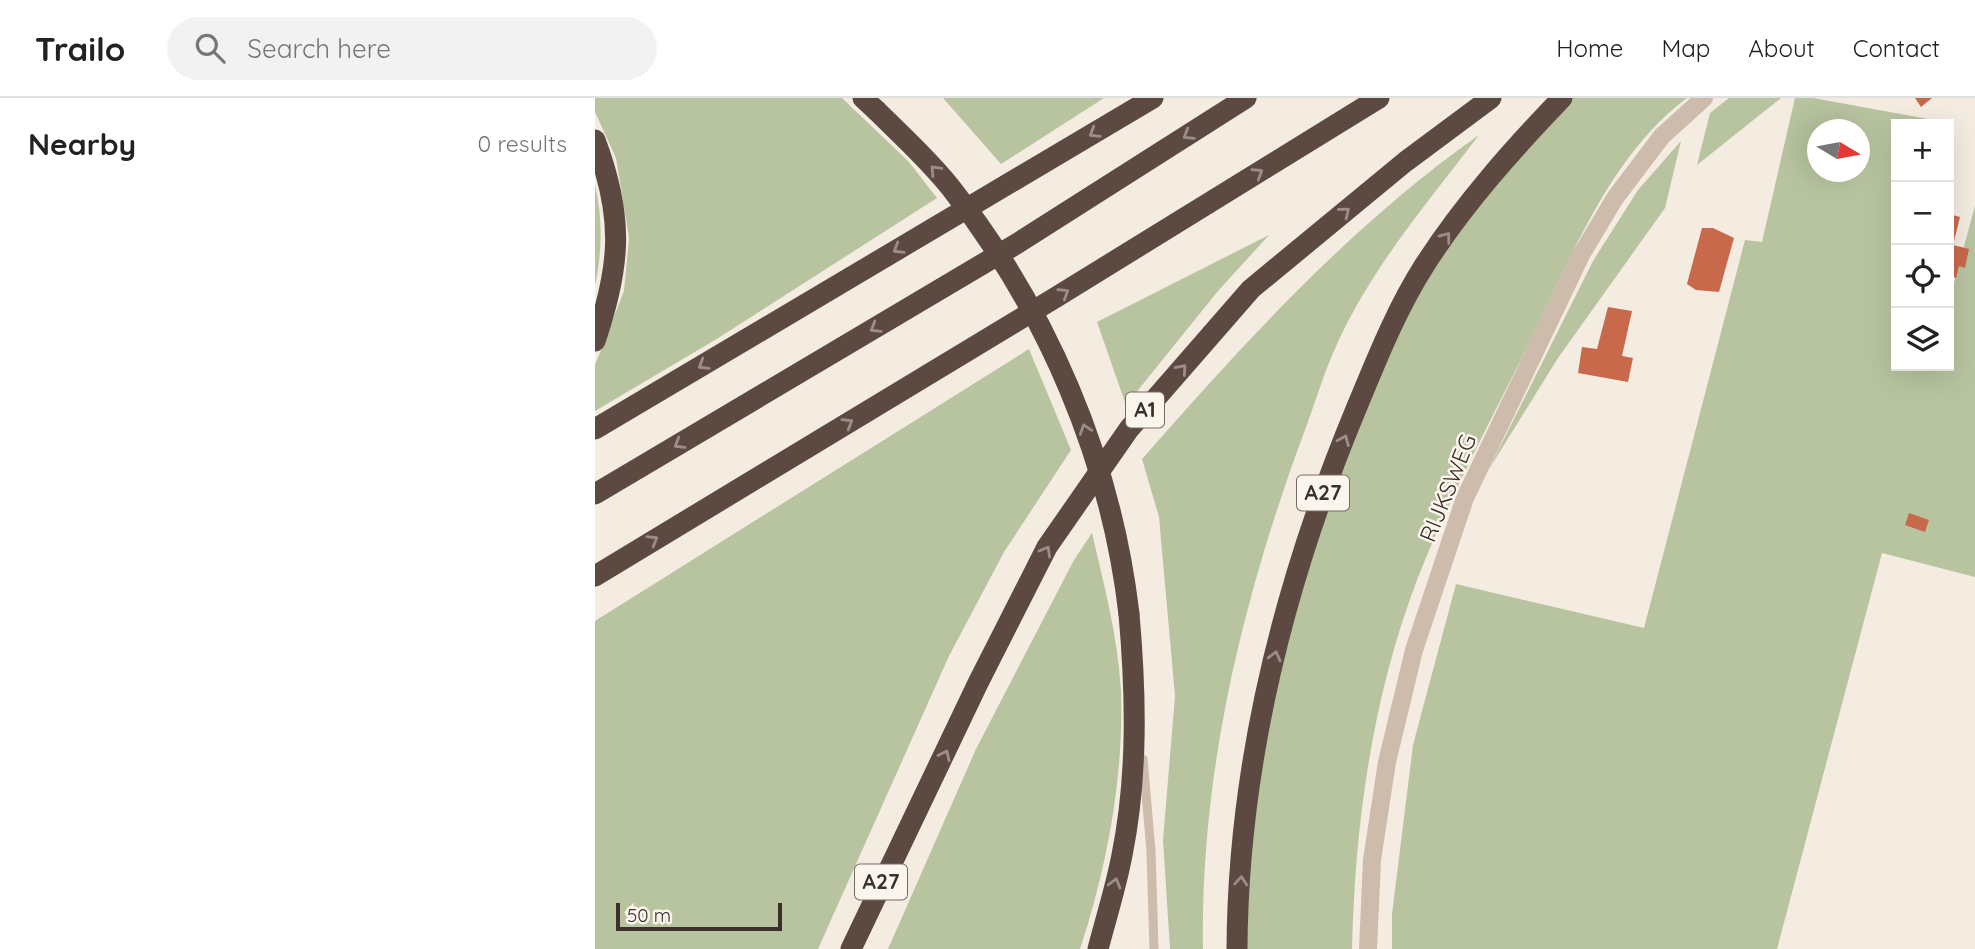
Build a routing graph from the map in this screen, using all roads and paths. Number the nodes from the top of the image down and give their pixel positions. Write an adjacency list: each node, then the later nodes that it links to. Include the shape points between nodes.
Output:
1 (1153, 98): 10 (highway, one-way to 10)
2 (1245, 98): 11 (highway, one-way to 11, via 1018,243)
3 (1379, 98): 12 (highway, one-way to 3)
4 (1491, 98): 14 (highway, A1, one-way to 4, via 1047,547 1129,429 1251,289)
5 (1562, 98): 19 (highway, A27, one-way to 5, via 1245,831 1261,715 1291,591 1327,479 1378,357 1424,267 1503,161)
6 (1704, 98): 20 (street, RIJKSWEG, via 1662,136 1615,198 1581,255 1465,498 1414,650 1387,762 1372,860)
7 (870, 105): 13 (highway, one-way to 7, bridge, via 1125,575 1108,498 1083,420 1052,346 996,250 949,186)
8 (595, 140): 9 (highway, via 615,213 617,255 611,295)
9 (595, 341)
10 (595, 429)
11 (595, 494)
12 (595, 576)
13 (1134, 665): 17 (highway, one-way to 13, via 1122,854 1135,730); 18 (lane, via 1151,851)
14 (917, 817): 15 (highway, A27); 16 (highway, A1)
15 (851, 949)
16 (866, 949)
17 (1098, 949)
18 (1154, 949)
19 (1237, 949)
20 (1368, 949)

